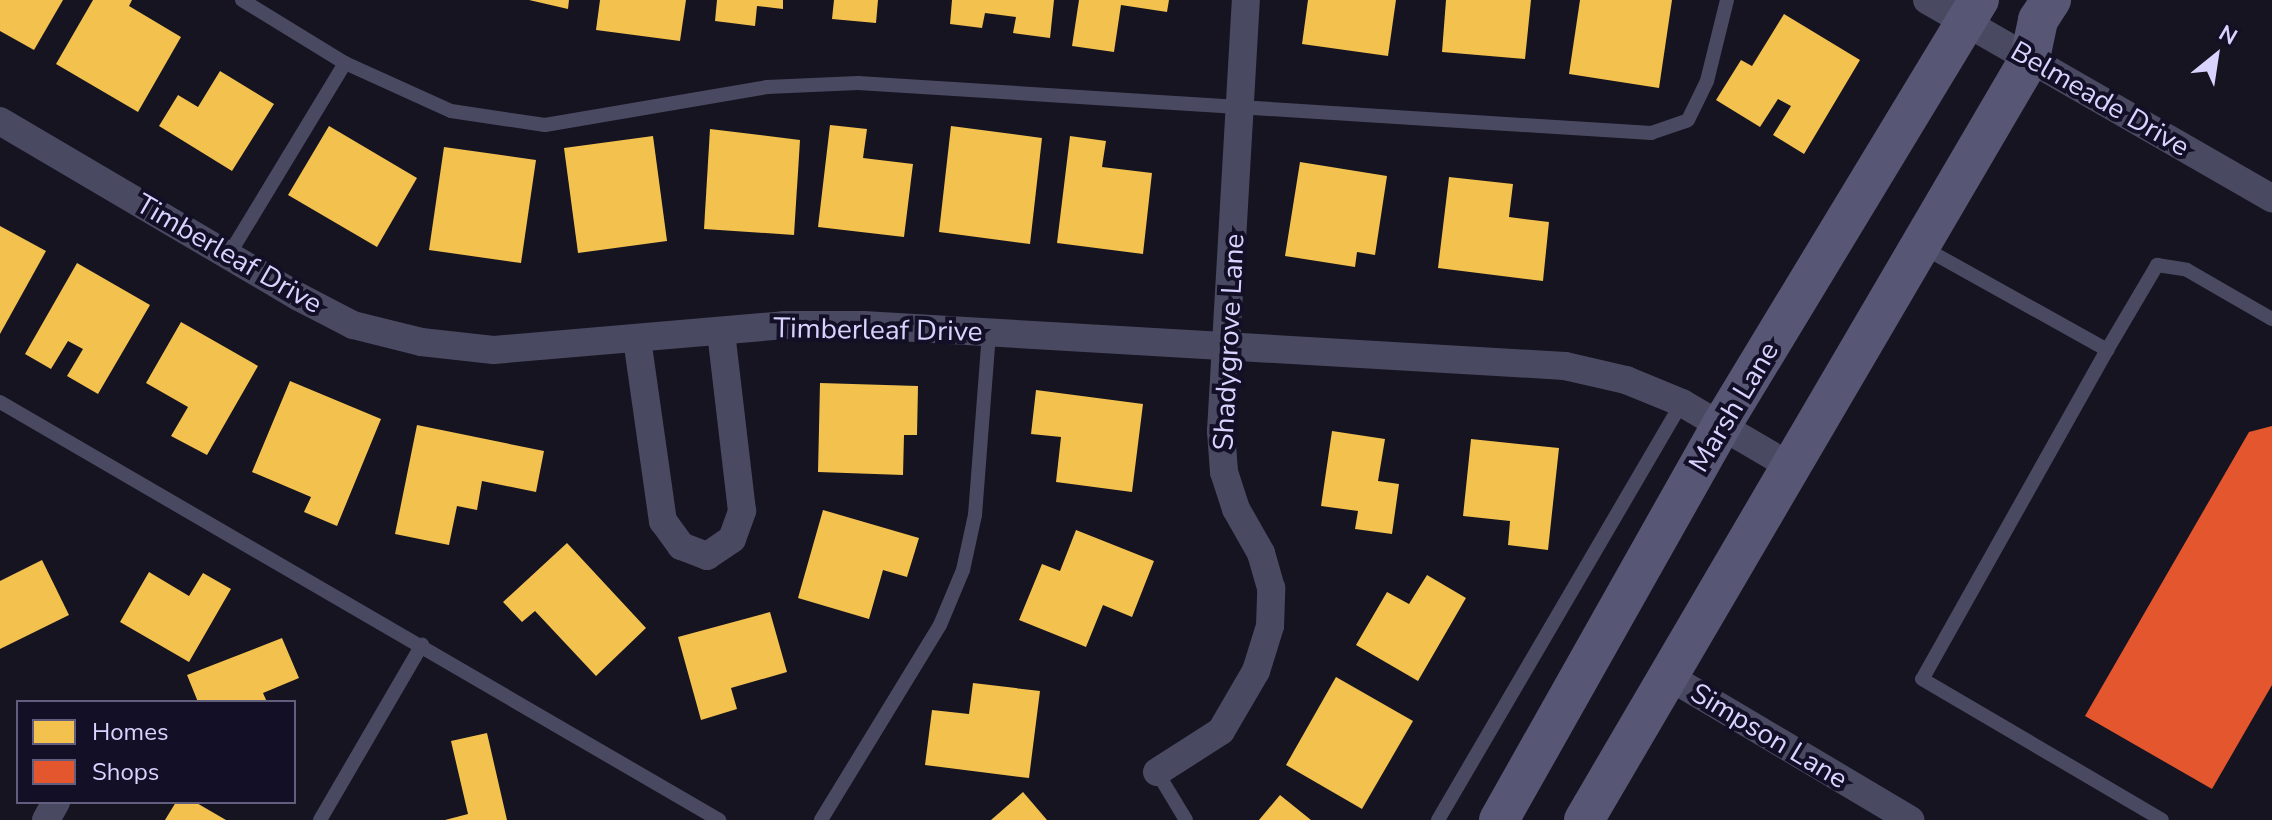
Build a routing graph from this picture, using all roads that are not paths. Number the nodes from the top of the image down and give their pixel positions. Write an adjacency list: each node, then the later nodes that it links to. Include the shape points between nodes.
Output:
1 (242, 0): 8 (lane)
2 (1246, 0): 9 (street, Shadygrove Lane)
3 (1727, 0): 9 (lane, via 1707,81 1688,120 1651,133)
4 (1927, 0): 6 (street, Belmeade Drive)
5 (2051, 0): 7 (main road, via 2038,20)
6 (1973, 12): 7 (street, Belmeade Drive); 22 (main road, Marsh Lane)
7 (2030, 58): 11 (street, Belmeade Drive); 12 (main road)
8 (345, 63): 9 (lane, via 451,111 545,125 767,87 858,83); 13 (lane)
9 (1239, 110): 18 (street, Shadygrove Lane)
10 (0, 121): 13 (street, Timberleaf Drive)
11 (2272, 198)
12 (1920, 246): 19 (lane); 23 (main road)
13 (230, 253): 17 (street, Timberleaf Drive, via 353,325 421,342 494,350)
14 (2272, 319): 19 (lane, via 2187,270 2157,265)
15 (721, 332): 16 (street, Timberleaf Drive, via 847,325); 17 (street, Timberleaf Drive); 17 (street, via 742,511 732,539 707,556 681,546 663,521)
16 (989, 332): 18 (street, Timberleaf Drive); 30 (lane, via 975,515 963,570 940,625)
17 (637, 339)
18 (1229, 347): 21 (street, Timberleaf Drive, via 1565,366 1626,380); 26 (street, Shadygrove Lane, via 1221,431 1224,472 1236,509 1261,553 1271,588 1270,626 1256,671 1221,731)
19 (2107, 350): 35 (lane, via 1922,679)
20 (0, 403): 24 (lane)
21 (1682, 403): 22 (street, Timberleaf Drive); 32 (lane)
22 (1722, 424): 23 (street, Timberleaf Drive); 33 (main road, Marsh Lane)
23 (1790, 466): 25 (main road)
24 (422, 645): 28 (lane); 29 (lane)
25 (1668, 676): 27 (street, Simpson Lane); 34 (main road)
26 (1157, 772): 31 (lane)
27 (1895, 816)
28 (320, 820)
29 (719, 820)
30 (821, 820)
31 (1186, 820)
32 (1438, 820)
33 (1499, 820)
34 (1584, 820)
35 (2162, 820)

